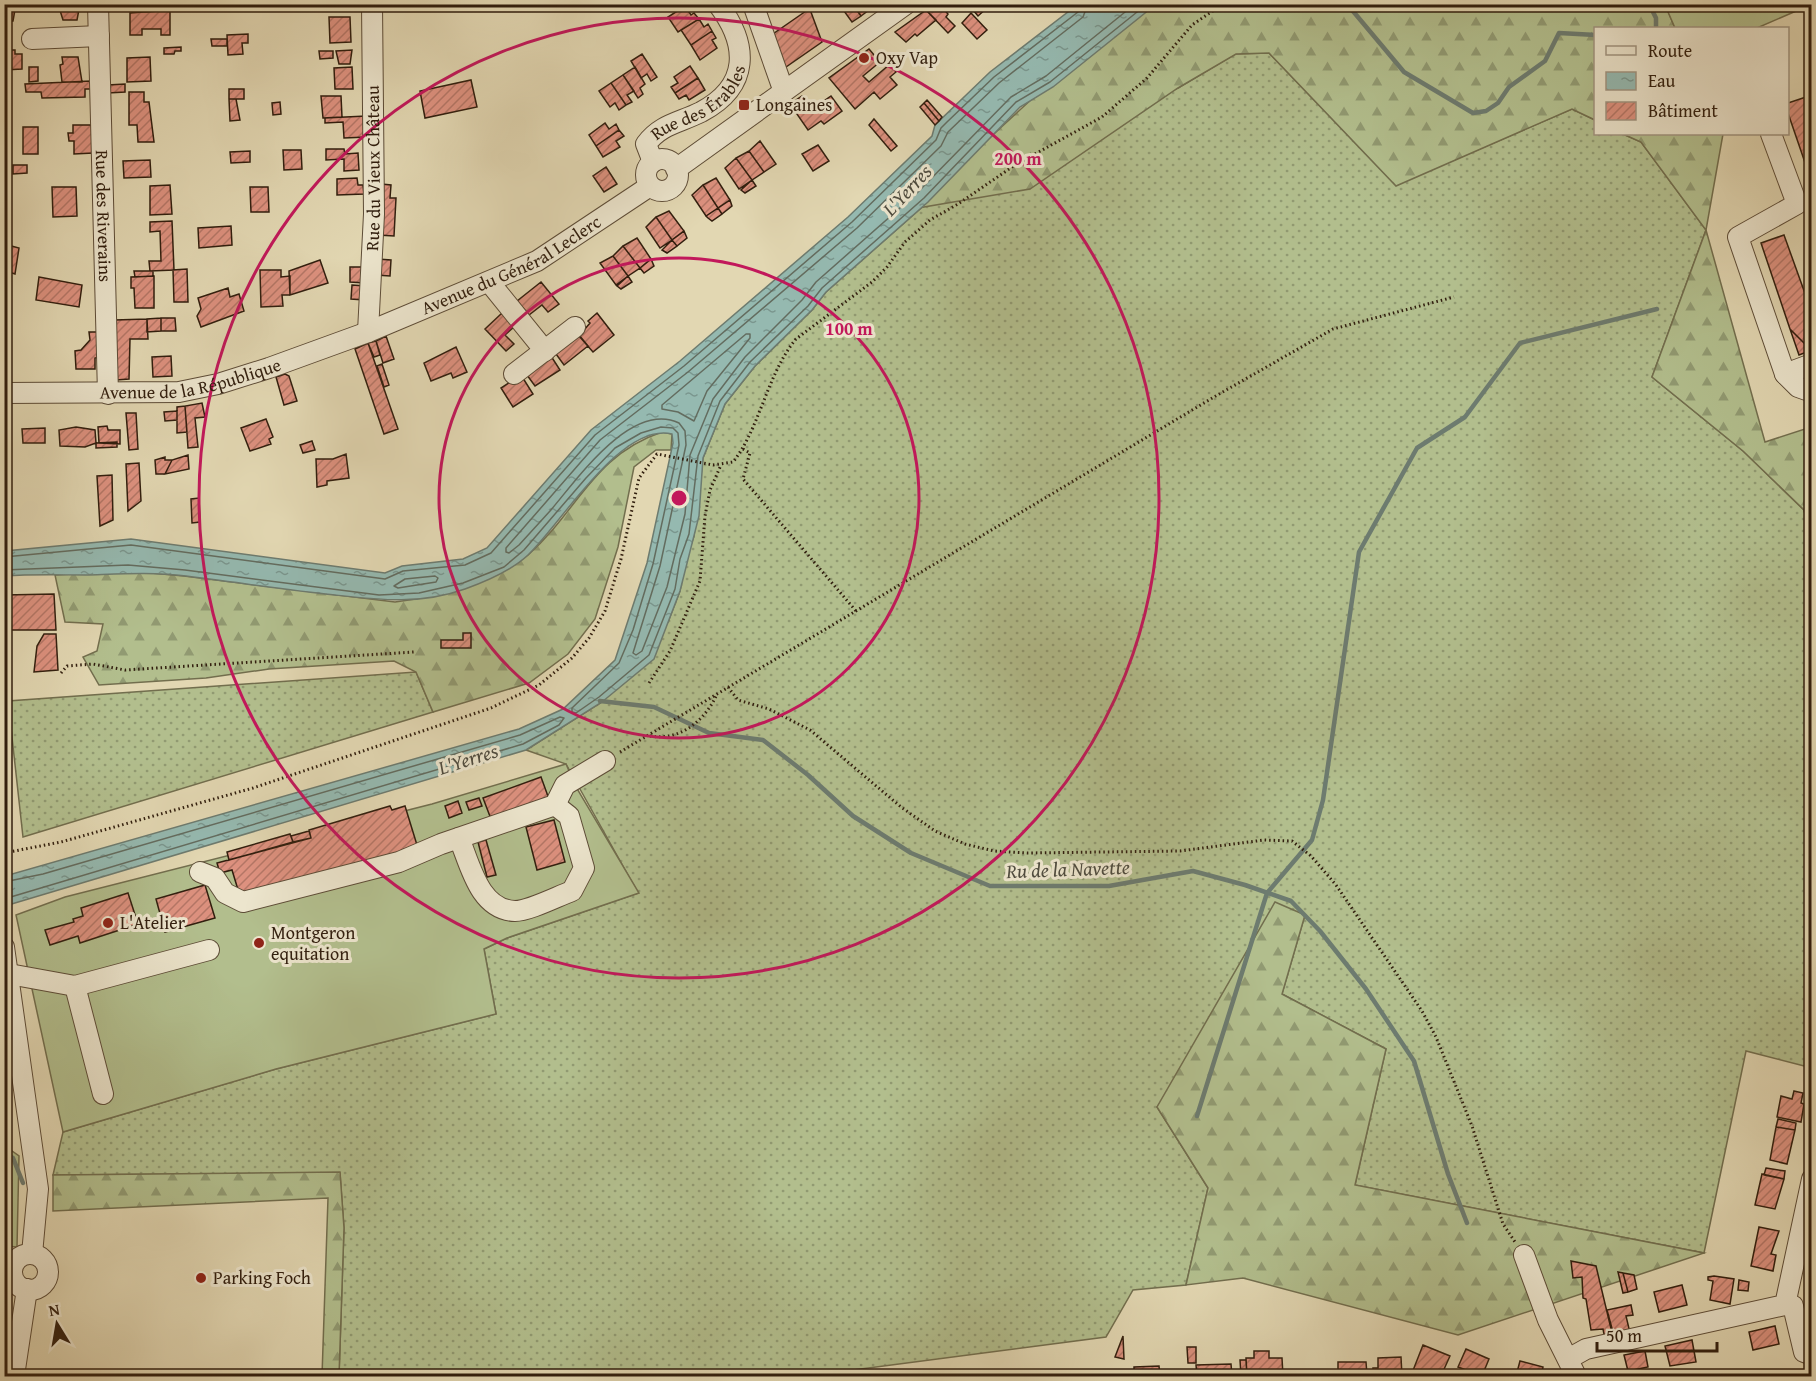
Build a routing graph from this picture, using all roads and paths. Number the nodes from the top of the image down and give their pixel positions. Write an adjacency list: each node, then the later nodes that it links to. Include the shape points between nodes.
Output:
1 (98, 4): 7 (street, Rue des Riverains)
2 (372, 4): 17 (street, Rue du Vieux Château, via 375,214)
3 (718, 4): 11 (street, Rue des Érables, via 739,41 740,67 732,86 702,111 667,124 655,133 646,144)
4 (753, 4): 9 (street)
5 (906, 4): 9 (street, Avenue du Général Leclerc)
6 (1222, 4): 25 (path, via 1192,25 1146,78 1102,117 1015,165 930,220 905,242 872,282 796,339 787,350)
7 (99, 36): 8 (street); 24 (street, Rue des Riverains)
8 (32, 39)
9 (784, 92): 12 (street, Avenue du Général Leclerc)
10 (1771, 135): 21 (street, via 1797,204 1738,237)
11 (653, 162): 12 (street, via 664,160); 13 (street, via 647,170)
12 (676, 169): 13 (street, Avenue du Général Leclerc, via 677,179 672,188 663,191)
13 (650, 186): 14 (street, Avenue du Général Leclerc, via 537,261)
14 (490, 283): 17 (street, Avenue du Général Leclerc); 18 (street)
15 (1454, 297): 27 (path, via 1333,329)
16 (575, 327): 18 (street)
17 (368, 332): 24 (street, Avenue de la République, via 218,384 179,392)
18 (544, 351): 20 (street)
19 (1812, 364): 21 (street)
20 (514, 374)
21 (1785, 374): 22 (street, via 1798,387)
22 (1812, 392)
23 (4, 393): 24 (street, Avenue de la République)
24 (108, 394)
25 (743, 449): 26 (path, via 733,462); 27 (path, via 750,453 743,478)
26 (721, 465): 30 (path, via 710,490 705,516 700,581 670,651); 37 (path, via 657,454 639,478 605,611 572,658 539,685 491,708 253,788 61,842)
27 (856, 611): 31 (path)
28 (414, 652): 29 (path, via 125,670 67,666)
29 (61, 673)
30 (649, 683)
31 (728, 687): 32 (path); 45 (path, via 738,700 783,715 810,730 900,807 935,831 965,844 1027,853 1180,851 1264,840 1292,841 1336,885 1422,1011 1472,1126 1503,1224)
32 (717, 694): 33 (path); 33 (path, via 703,718 677,734 666,738)
33 (649, 735): 34 (path)
34 (605, 761): 35 (street, via 565,785)
35 (555, 805): 36 (street); 36 (street, via 569,816 584,868 572,891 516,911 498,908 481,890)
36 (459, 838): 38 (street, via 399,862 243,902 225,893 215,878)
37 (4, 853)
38 (200, 872)
39 (209, 950): 41 (street)
40 (7, 961): 41 (street); 44 (street, via 38,1189)
41 (75, 986): 42 (street)
42 (103, 1094)
43 (1812, 1179): 48 (street)
44 (32, 1254): 46 (street, via 16,1260); 47 (street, via 43,1260 48,1271 44,1283)
45 (1524, 1255): 50 (street, via 1548,1320)
46 (8, 1270): 47 (street, via 16,1283)
47 (27, 1289): 51 (street)
48 (1785, 1305): 49 (street, via 1793,1306 1804,1352); 50 (street, via 1586,1349)
49 (1812, 1355)
50 (1572, 1368)
51 (14, 1377)

